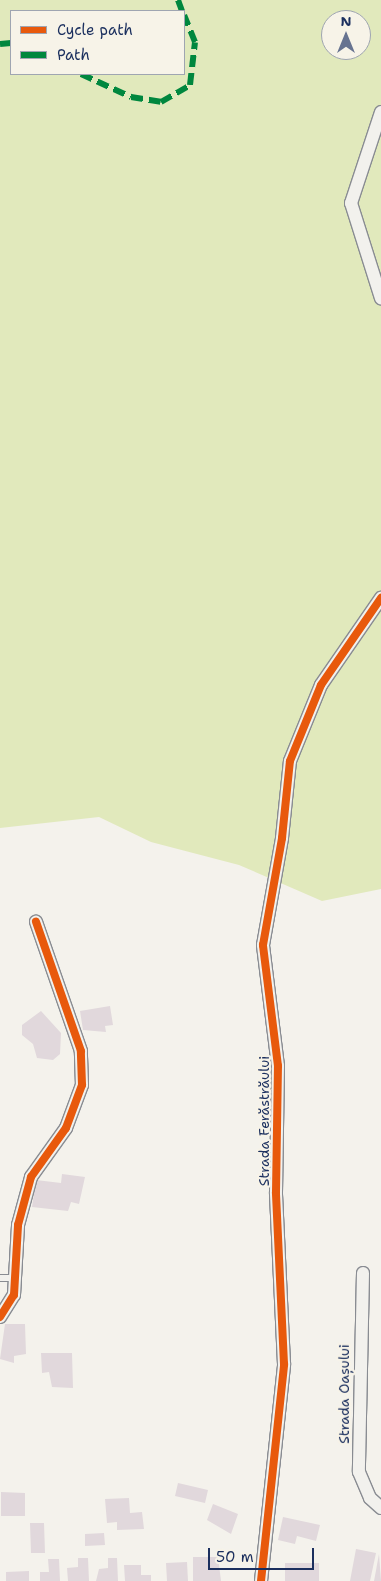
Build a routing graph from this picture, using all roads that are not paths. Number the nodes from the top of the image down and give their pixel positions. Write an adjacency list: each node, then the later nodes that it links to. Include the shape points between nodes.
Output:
1 (381, 112): 2 (street, via 351,203)
2 (381, 298)
3 (381, 598): 10 (street, Strada Ferăstrăului, via 321,685 290,761 282,838 263,945 278,1066 276,1192 284,1364)
4 (36, 922): 7 (street, via 80,1051 83,1077 66,1128 31,1177 18,1225)
5 (362, 1274): 9 (street, Strada Oașului, via 359,1472 370,1498)
6 (0, 1278): 7 (lane)
7 (15, 1278): 8 (street, via 14,1295)
8 (0, 1317)
9 (381, 1508)
10 (261, 1581)

